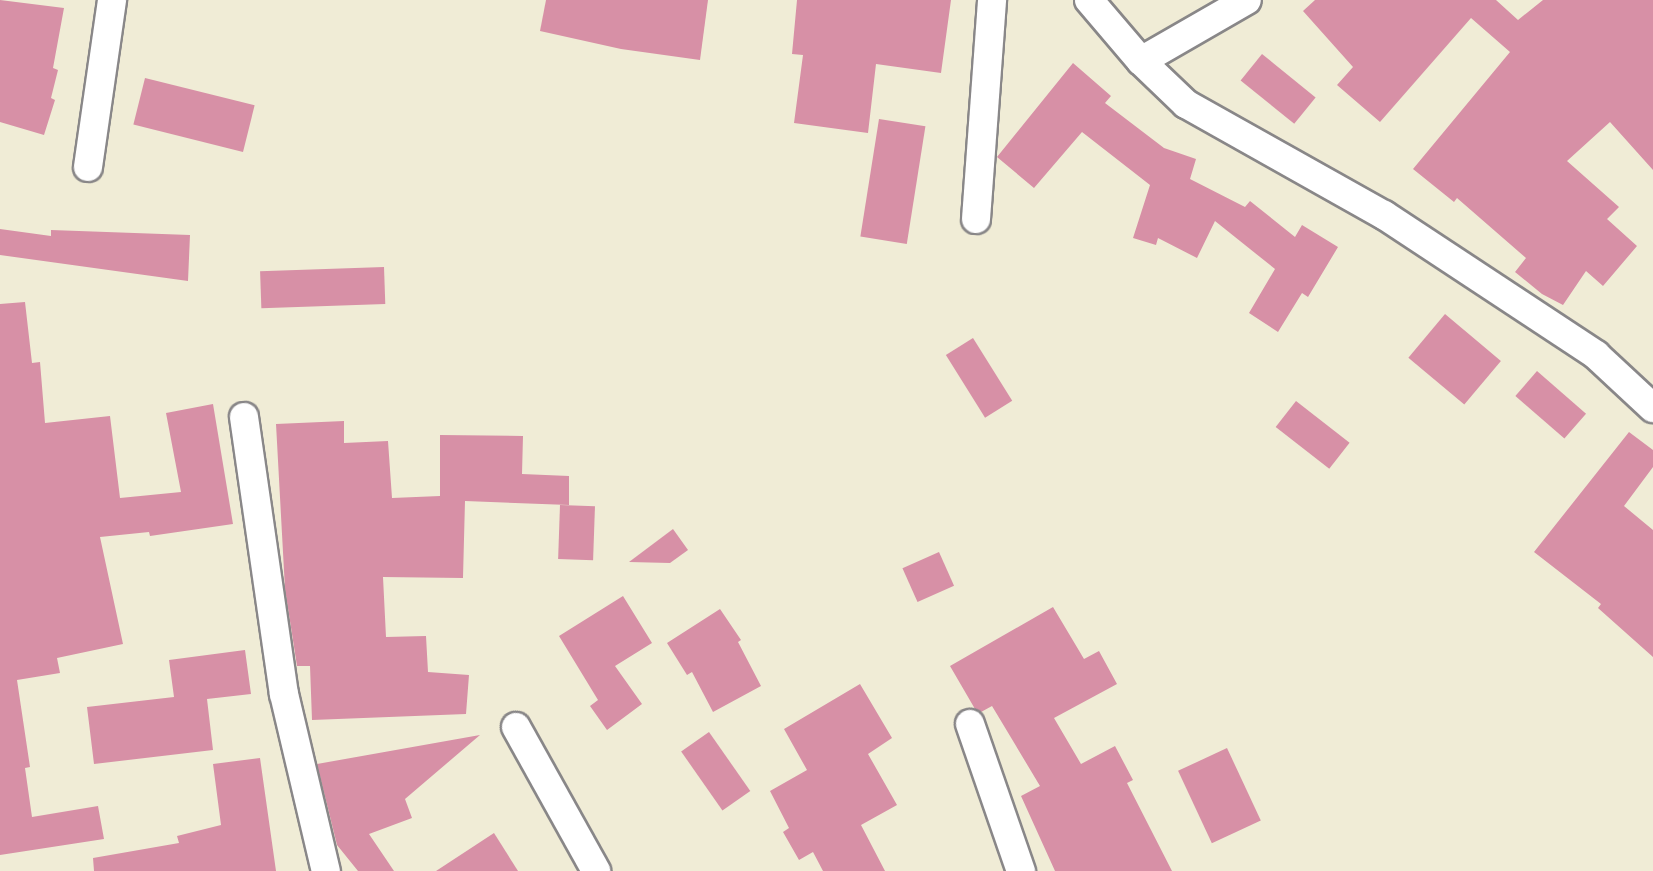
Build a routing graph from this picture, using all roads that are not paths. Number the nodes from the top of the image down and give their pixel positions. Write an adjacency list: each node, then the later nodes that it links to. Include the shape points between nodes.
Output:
1 (112, 0): 6 (street)
2 (992, 0): 7 (street)
3 (1089, 0): 5 (street)
4 (1247, 0): 5 (street)
5 (1141, 61): 8 (street, via 1186,104 1384,214 1596,355)
6 (88, 167)
7 (976, 219)
8 (1653, 408)
9 (244, 417): 12 (street, via 284,694)
10 (970, 724): 14 (street)
11 (516, 727): 13 (street)
12 (326, 871)
13 (596, 871)
14 (1021, 871)

